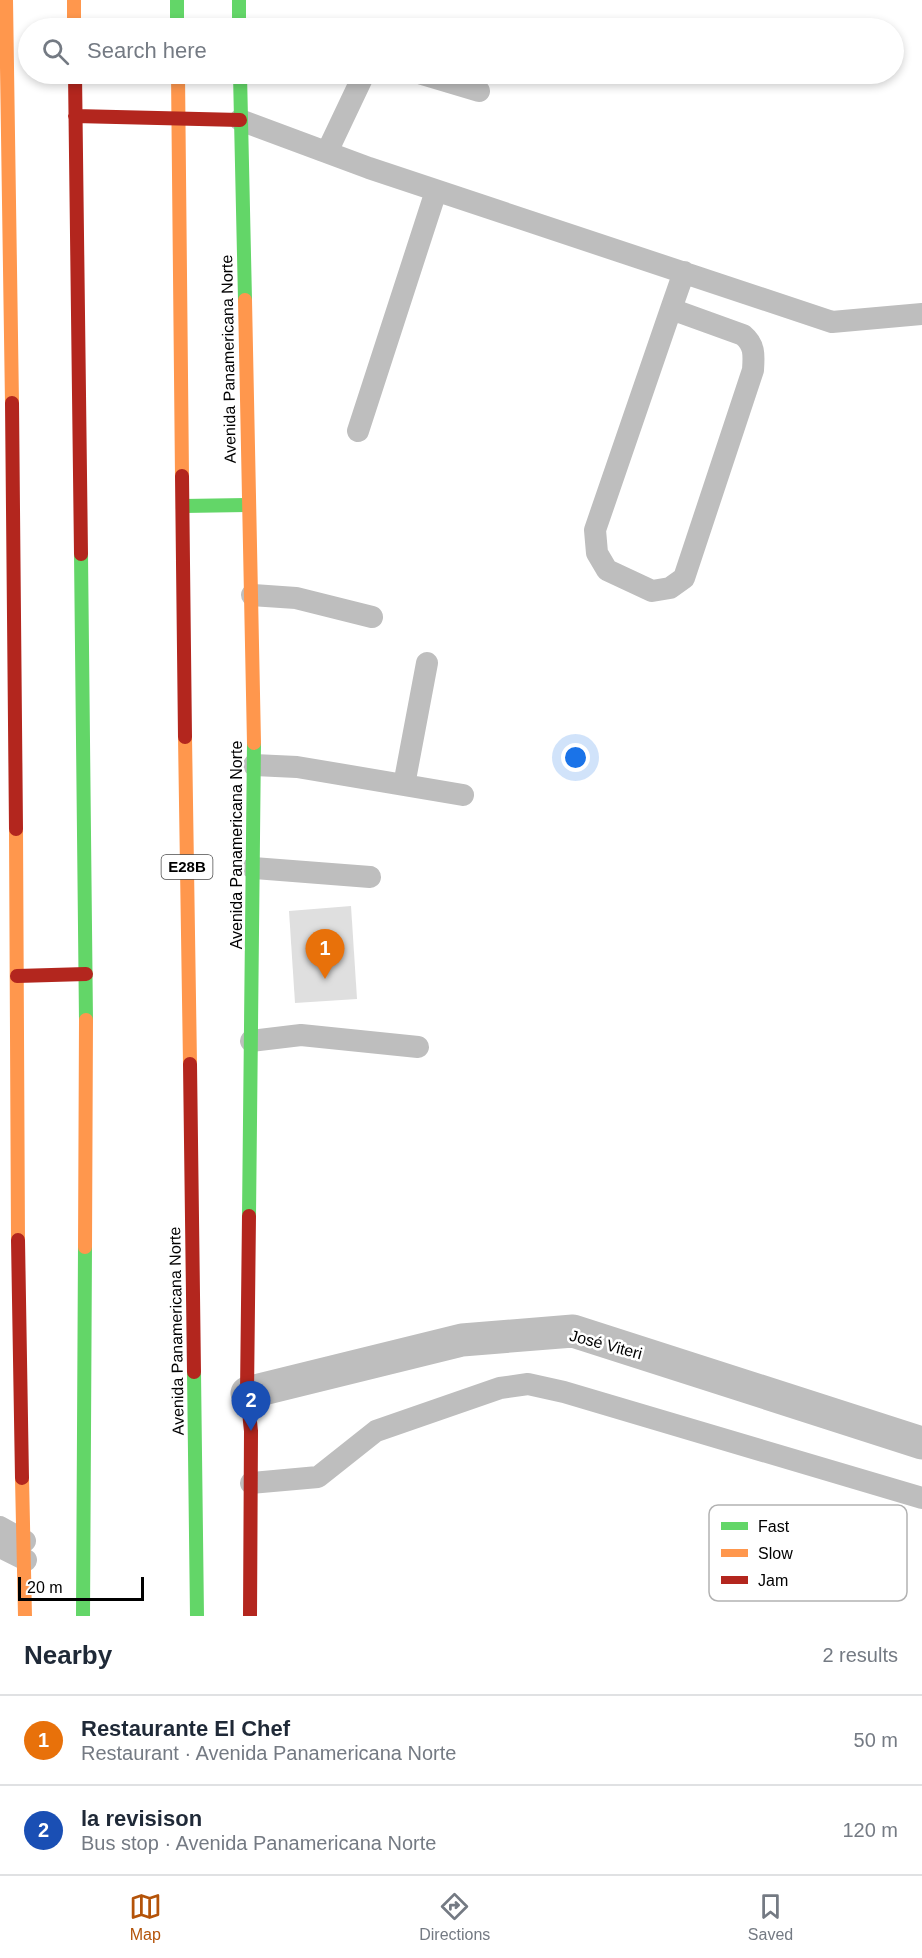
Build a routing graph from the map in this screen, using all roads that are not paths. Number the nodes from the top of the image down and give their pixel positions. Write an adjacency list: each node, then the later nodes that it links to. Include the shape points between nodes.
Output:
1 (6, 0): 25 (main road)
2 (74, 0): 5 (main road)
3 (177, 0): 6 (main road)
4 (239, 0): 7 (main road)
5 (74, 18)
6 (177, 18)
7 (239, 18)
8 (75, 84): 14 (main road)
9 (178, 84): 15 (main road, Avenida Panamericana Norte / E28B)
10 (240, 84): 16 (main road, Avenida Panamericana Norte)
11 (359, 84): 17 (lane)
12 (456, 84): 13 (lane)
13 (479, 91)
14 (75, 116): 15 (main road); 34 (main road)
15 (179, 117): 16 (main road); 24 (main road, Avenida Panamericana Norte / E28B)
16 (240, 120): 17 (lane); 23 (main road, Avenida Panamericana Norte)
17 (327, 152): 18 (lane)
18 (436, 191): 19 (lane); 22 (lane)
19 (684, 272): 20 (lane); 21 (lane, via 832,322)
20 (671, 309): 20 (lane, via 743,335 754,351 753,370 684,578 670,588 652,591 607,570 597,553 595,530)
21 (922, 314)
22 (358, 431)
23 (247, 505): 24 (main road); 26 (main road, Avenida Panamericana Norte)
24 (183, 506): 50 (main road, Avenida Panamericana Norte / E28B)
25 (7, 523): 35 (main road)
26 (252, 595): 27 (lane, via 296,598); 29 (main road, Avenida Panamericana Norte)
27 (372, 617)
28 (427, 663): 30 (lane)
29 (254, 765): 30 (lane, via 297,767); 32 (main road, Avenida Panamericana Norte)
30 (404, 785): 31 (lane)
31 (463, 795)
32 (253, 868): 33 (lane); 37 (main road, Avenida Panamericana Norte)
33 (370, 877)
34 (86, 974): 35 (main road); 49 (main road)
35 (17, 976): 36 (main road)
36 (8, 1025): 45 (main road)
37 (251, 1041): 38 (lane, via 301,1035); 39 (main road, Avenida Panamericana Norte)
38 (418, 1047)
39 (247, 1393): 40 (street, José Viteri, via 462,1340 573,1331); 41 (main road, Avenida Panamericana Norte)
40 (922, 1443)
41 (250, 1484): 42 (lane, via 318,1477 376,1431 500,1388 528,1384); 51 (main road, Avenida Panamericana Norte)
42 (922, 1498)
43 (0, 1527): 45 (lane)
44 (0, 1547): 45 (lane)
45 (25, 1550): 46 (main road)
46 (26, 1583): 47 (main road); 48 (main road)
47 (13, 1598)
48 (26, 1616)
49 (83, 1616)
50 (197, 1616)
51 (250, 1616)

